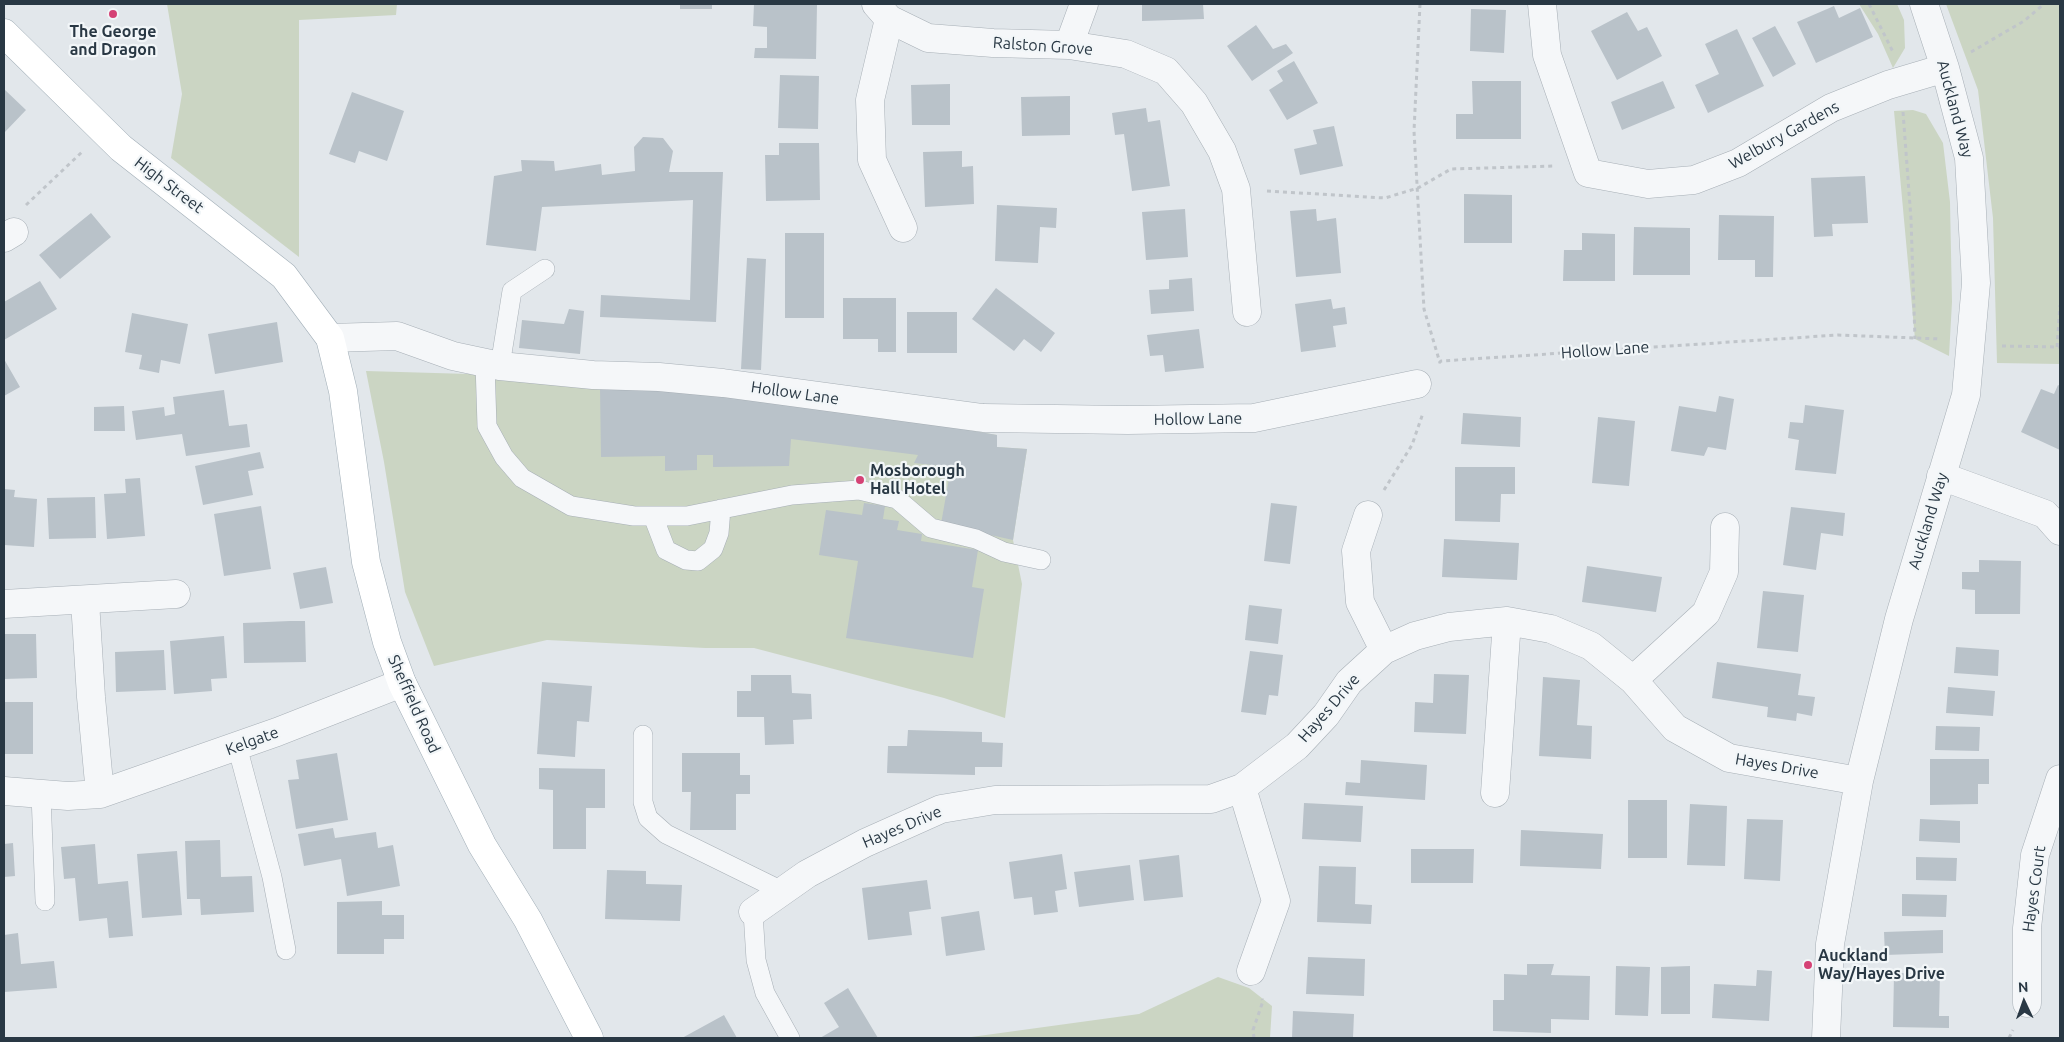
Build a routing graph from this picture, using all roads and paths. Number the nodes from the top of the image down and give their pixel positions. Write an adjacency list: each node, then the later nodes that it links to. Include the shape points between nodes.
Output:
1 (1084, 4): 9 (street)
2 (1420, 4): 14 (path, via 1414,131)
3 (1542, 4): 13 (street, via 1548,55)
4 (1869, 4): 11 (path, via 1891,45)
5 (1924, 4): 10 (street, Auckland Way)
6 (2044, 4): 10 (path, via 2024,21)
7 (883, 12): 9 (street, Ralston Grove, via 928,38); 16 (street, via 870,100 872,160)
8 (4, 32): 12 (main road, High Street)
9 (1069, 45): 15 (street, Ralston Grove, via 1126,54 1166,71 1194,103 1222,152)
10 (1945, 68): 11 (street, Welbury Gardens); 23 (street, Auckland Way, via 1969,158 1976,283)
11 (1900, 81): 13 (street, Welbury Gardens, via 1832,108 1738,163 1694,180 1648,184 1588,173); 22 (path, via 1912,219)
12 (104, 132): 17 (path, via 15,215); 21 (main road, High Street, via 284,276)
13 (1585, 165): 14 (path, via 1451,169)
14 (1418, 188): 15 (path, via 1385,198); 25 (path, via 1424,309)
15 (1236, 189): 20 (street, Ralston Grove)
16 (903, 228)
17 (9, 235)
18 (545, 269): 26 (lane, via 512,291)
19 (2060, 305): 24 (path)
20 (1247, 312)
21 (330, 338): 26 (street, Hollow Lane, via 397,336 453,356); 41 (main road, Sheffield Road, via 343,391 366,562 387,642)
22 (1915, 339): 23 (path, Hollow Lane); 25 (path, Hollow Lane, via 1838,336)
23 (1970, 344): 24 (path, Hollow Lane); 28 (street, Auckland Way, via 1966,395)
24 (2059, 347)
25 (1440, 361): 27 (path); 27 (path)
26 (492, 364): 27 (street, Hollow Lane, via 593,375 714,382 983,418 1254,418); 31 (lane, via 487,426 504,457 522,478 571,506)
27 (1426, 387): 30 (path, via 1412,445)
28 (1942, 476): 33 (street, via 2045,514); 45 (street, Auckland Way, via 1899,619)
29 (721, 508): 31 (lane, via 688,516); 31 (lane, via 720,534 713,549 698,560 686,560 666,550); 34 (lane, via 792,495 859,490 897,499 931,528 976,540 1004,552)
30 (1368, 515): 39 (street, via 1356,552 1360,602)
31 (653, 516)
32 (1725, 527): 40 (street, via 1724,572 1706,613)
33 (2060, 531)
34 (1041, 560)
35 (176, 594): 36 (street)
36 (85, 601): 37 (street); 50 (street)
37 (4, 604)
38 (1507, 621): 39 (street, Hayes Drive, via 1449,627 1415,636); 40 (street, Hayes Drive, via 1551,629 1591,646); 48 (street)
39 (1384, 650): 46 (street, Hayes Drive, via 1349,682 1326,715 1297,746)
40 (1633, 680): 45 (street, Hayes Drive, via 1675,728 1729,758)
41 (402, 683): 43 (street, Kelgate); 57 (main road, Sheffield Road, via 482,845 528,920)
42 (643, 735): 51 (lane, via 643,802 648,818 666,834)
43 (237, 746): 50 (street, Kelgate); 54 (lane, via 272,878)
44 (2060, 779): 56 (street, Hayes Court, via 2035,855 2027,928)
45 (1859, 781): 60 (street, Auckland Way, via 1830,944)
46 (1242, 788): 51 (street, Hayes Drive, via 1211,798 995,800 941,809 865,843); 55 (street, via 1276,900)
47 (4, 791): 49 (street, Kelgate)
48 (1495, 793)
49 (40, 794): 50 (street, Kelgate); 52 (lane)
50 (100, 794)
51 (782, 891): 53 (street, Hayes Drive)
52 (44, 901)
53 (753, 912): 58 (lane, via 756,960 765,993)
54 (286, 950)
55 (1252, 971): 59 (path, via 1263,1001 1253,1030)
56 (2027, 1003)
57 (589, 1038)
58 (790, 1038)
59 (1254, 1038)
60 (1826, 1038)

